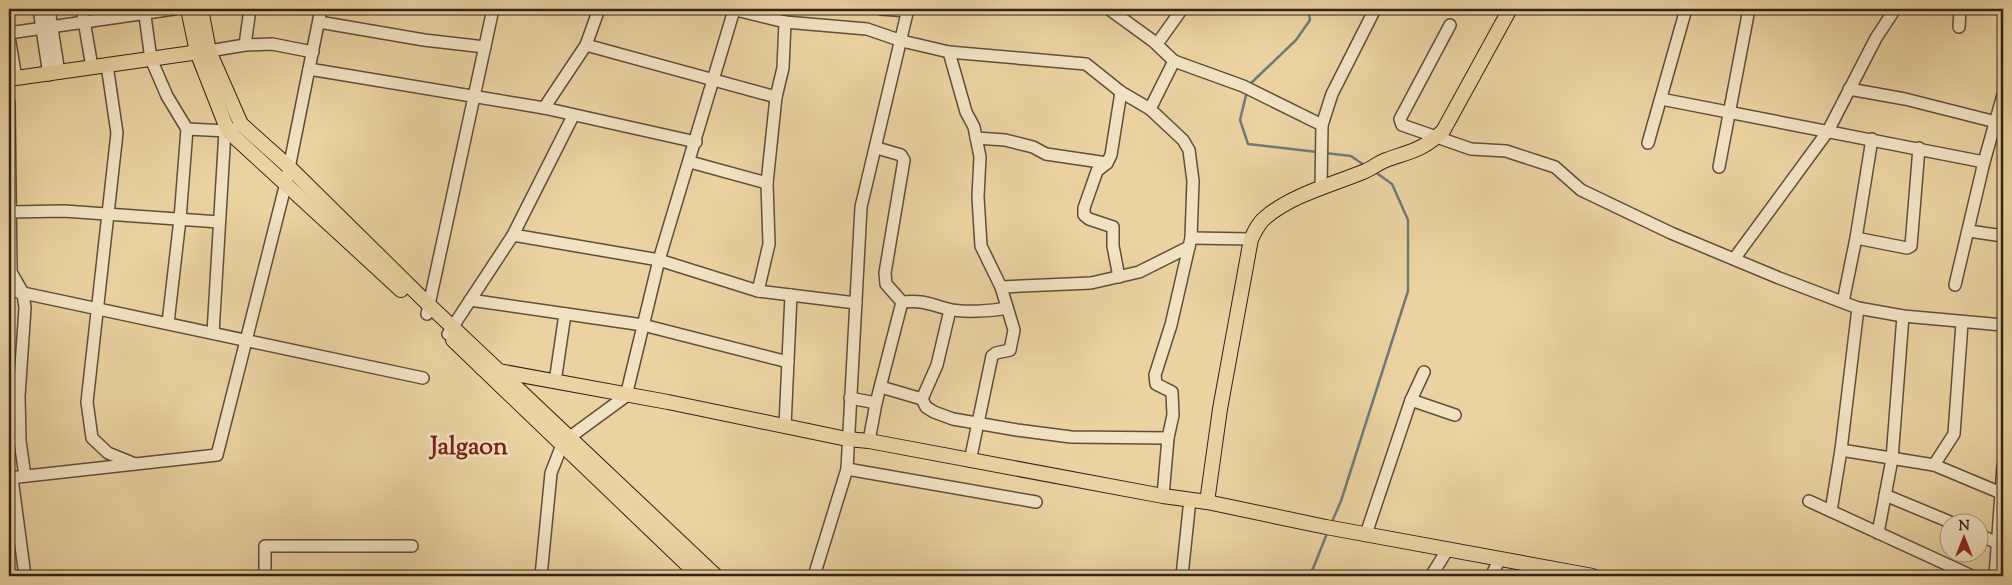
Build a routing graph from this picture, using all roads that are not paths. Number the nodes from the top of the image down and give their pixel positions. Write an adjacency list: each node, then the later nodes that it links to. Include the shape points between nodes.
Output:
1 (39, 9): 28 (street)
2 (49, 9): 28 (street)
3 (82, 9): 25 (street)
4 (174, 9): 22 (street)
5 (188, 9): 35 (main road)
6 (201, 9): 35 (main road)
7 (250, 9): 32 (street)
8 (321, 9): 23 (street)
9 (493, 9): 34 (street)
10 (599, 9): 33 (street)
11 (881, 9): 21 (street)
12 (1109, 9): 31 (street)
13 (1182, 9): 31 (street)
14 (1375, 9): 58 (street, via 1332,94)
15 (1510, 9): 63 (main road, via 1443,131)
16 (1686, 9): 51 (street)
17 (1749, 9): 55 (street)
18 (1895, 9): 46 (street)
19 (1960, 9): 27 (street)
20 (733, 10): 24 (street); 45 (street)
21 (908, 10): 30 (street)
22 (144, 11): 25 (street); 38 (street)
23 (319, 22): 34 (street); 36 (street)
24 (785, 22): 30 (street, via 867,29); 50 (street, via 783,68)
25 (84, 23): 28 (street); 41 (street)
26 (1450, 25): 63 (street, via 1400,123)
27 (1959, 27)
28 (47, 28): 29 (street); 43 (street)
29 (9, 35): 44 (street)
30 (902, 41): 37 (street); 67 (street)
31 (1157, 44): 39 (street)
32 (245, 45): 35 (street); 36 (street, via 272,44)
33 (586, 46): 45 (street); 53 (street)
34 (485, 47): 48 (street)
35 (203, 51): 38 (main road); 60 (main road)
36 (312, 52): 42 (street)
37 (949, 52): 47 (street, via 1086,64); 62 (street)
38 (151, 59): 40 (main road); 59 (street, via 167,96)
39 (1174, 61): 54 (street); 58 (street, via 1243,86)
40 (107, 65): 41 (main road); 78 (street, via 117,132)
41 (92, 67): 43 (main road)
42 (309, 69): 48 (street); 72 (street)
43 (54, 74): 44 (main road)
44 (12, 78)
45 (714, 82): 50 (street); 65 (street)
46 (1850, 89): 57 (street); 61 (street)
47 (1121, 92): 54 (street); 71 (street, via 1113,148)
48 (474, 95): 53 (street); 103 (street)
49 (2003, 95): 57 (street)
50 (776, 97): 75 (street)
51 (1660, 99): 55 (street); 66 (street)
52 (9, 102): 77 (street)
53 (544, 108): 56 (street)
54 (1150, 109): 86 (street, via 1183,140 1189,150 1193,181)
55 (1729, 112): 61 (street); 73 (street)
56 (573, 116): 65 (street); 82 (street)
57 (1996, 122): 70 (street)
58 (1322, 125): 76 (street)
59 (187, 128): 60 (street); 79 (street)
60 (231, 128): 72 (main road); 74 (main road); 80 (street)
61 (1828, 130): 64 (street); 87 (street)
62 (976, 138): 71 (street, via 1005,140 1046,154); 91 (street, via 980,157 981,246)
63 (1436, 138): 76 (main road, via 1417,151 1386,160); 87 (street, via 1471,149 1506,151 1555,167 1581,190)
64 (1872, 139): 68 (street); 84 (street)
65 (696, 142): 69 (street)
66 (1648, 143)
67 (876, 148): 97 (street, via 901,155 904,160 885,273 886,284); 99 (street, via 861,207)
68 (1919, 148): 70 (street); 84 (street, via 1911,246 1907,248)
69 (690, 162): 75 (street); 88 (street)
70 (1984, 162): 81 (street)
71 (1107, 163): 89 (street, via 1097,171 1084,215 1113,227)
72 (289, 167): 74 (street); 103 (main road)
73 (1719, 168)
74 (286, 183): 103 (main road); 113 (street)
75 (767, 183): 93 (street, via 769,244)
76 (1321, 189): 85 (main road, via 1264,217)
77 (9, 212): 78 (street, via 64,211); 94 (street, via 11,272)
78 (106, 215): 79 (street); 100 (street)
79 (180, 219): 80 (street); 107 (street)
80 (220, 222): 112 (street)
81 (1969, 231): 83 (street); 90 (street)
82 (513, 235): 88 (street); 96 (street)
83 (2003, 236)
84 (1856, 238): 98 (street)
85 (1251, 239): 86 (street); 149 (main road, via 1220,409)
86 (1190, 243): 89 (street, via 1138,272); 130 (street, via 1171,325 1155,374 1156,384 1172,392 1173,415)
87 (1734, 259): 98 (street)
88 (659, 260): 93 (street); 109 (street)
89 (1119, 277): 91 (street, via 1091,283)
90 (1956, 284)
91 (1001, 286): 101 (street)
92 (9, 290): 94 (street)
93 (758, 290): 95 (street)
94 (23, 293): 100 (street); 126 (street, via 25,308)
95 (791, 295): 99 (street); 114 (street)
96 (470, 300): 105 (street); 111 (street)
97 (902, 302): 104 (street, via 920,300); 120 (street)
98 (1843, 302): 102 (street)
99 (856, 303): 122 (street)
100 (97, 308): 107 (street); 137 (street, via 88,402 92,438 108,453)
101 (1007, 308): 104 (street, via 989,312); 128 (street, via 1014,330 1011,347 992,356)
102 (1858, 308): 106 (street); 134 (street)
103 (428, 309): 111 (main road)
104 (950, 310): 123 (street, via 936,365)
105 (565, 314): 109 (street); 119 (street)
106 (1903, 316): 108 (street); 135 (street)
107 (168, 323): 112 (street)
108 (1962, 323): 110 (street); 138 (street, via 1954,434)
109 (643, 325): 114 (street); 121 (street)
110 (2003, 325)
111 (450, 330): 115 (main road); 116 (main road)
112 (214, 334): 113 (street)
113 (246, 341): 118 (street); 137 (street, via 217,455)
114 (788, 362): 129 (street)
115 (482, 368): 116 (main road); 132 (main road)
116 (500, 372): 119 (main road); 132 (main road)
117 (1424, 372): 124 (street)
118 (423, 378)
119 (555, 382): 121 (main road)
120 (881, 387): 123 (street); 125 (street)
121 (626, 396): 129 (main road); 132 (street)
122 (850, 398): 125 (street); 131 (street)
123 (922, 399): 128 (street, via 934,412)
124 (1411, 400): 127 (street); 153 (street)
125 (876, 403): 133 (street)
126 (14, 408): 141 (street)
127 (1455, 416)
128 (979, 424): 130 (street, via 1071,437); 136 (street)
129 (785, 426): 131 (main road)
130 (1168, 438): 145 (street)
131 (847, 439): 133 (main road); 140 (street)
132 (566, 441): 161 (street, via 551,473); 162 (main road); 163 (main road)
133 (869, 441): 136 (main road)
134 (1841, 450): 135 (street); 150 (street)
135 (1892, 459): 138 (street); 144 (street)
136 (970, 461): 145 (main road)
137 (135, 464): 141 (street)
138 (1934, 465): 143 (street)
139 (2003, 466): 143 (street)
140 (847, 469): 148 (street); 164 (street)
141 (25, 476): 142 (street)
142 (10, 478): 159 (street)
143 (2001, 492): 155 (street)
144 (1885, 495): 151 (street); 152 (street)
145 (1163, 496): 146 (main road)
146 (1190, 499): 149 (main road); 165 (street)
147 (1809, 501): 150 (street)
148 (1036, 502)
149 (1207, 502): 153 (main road)
150 (1831, 511): 152 (street)
151 (1940, 518)
152 (1878, 533): 169 (street)
153 (1366, 534): 157 (main road)
154 (1990, 540): 155 (street)
155 (1997, 543): 170 (street)
156 (412, 546): 160 (street, via 265,546)
157 (1448, 549): 158 (main road); 166 (street)
158 (1500, 559): 167 (street); 168 (main road)
159 (25, 576)
160 (265, 576)
161 (541, 576)
162 (700, 576)
163 (716, 576)
164 (814, 576)
165 (1182, 576)
166 (1431, 576)
167 (1491, 576)
168 (1593, 576)
169 (1972, 576)
170 (1995, 576)

